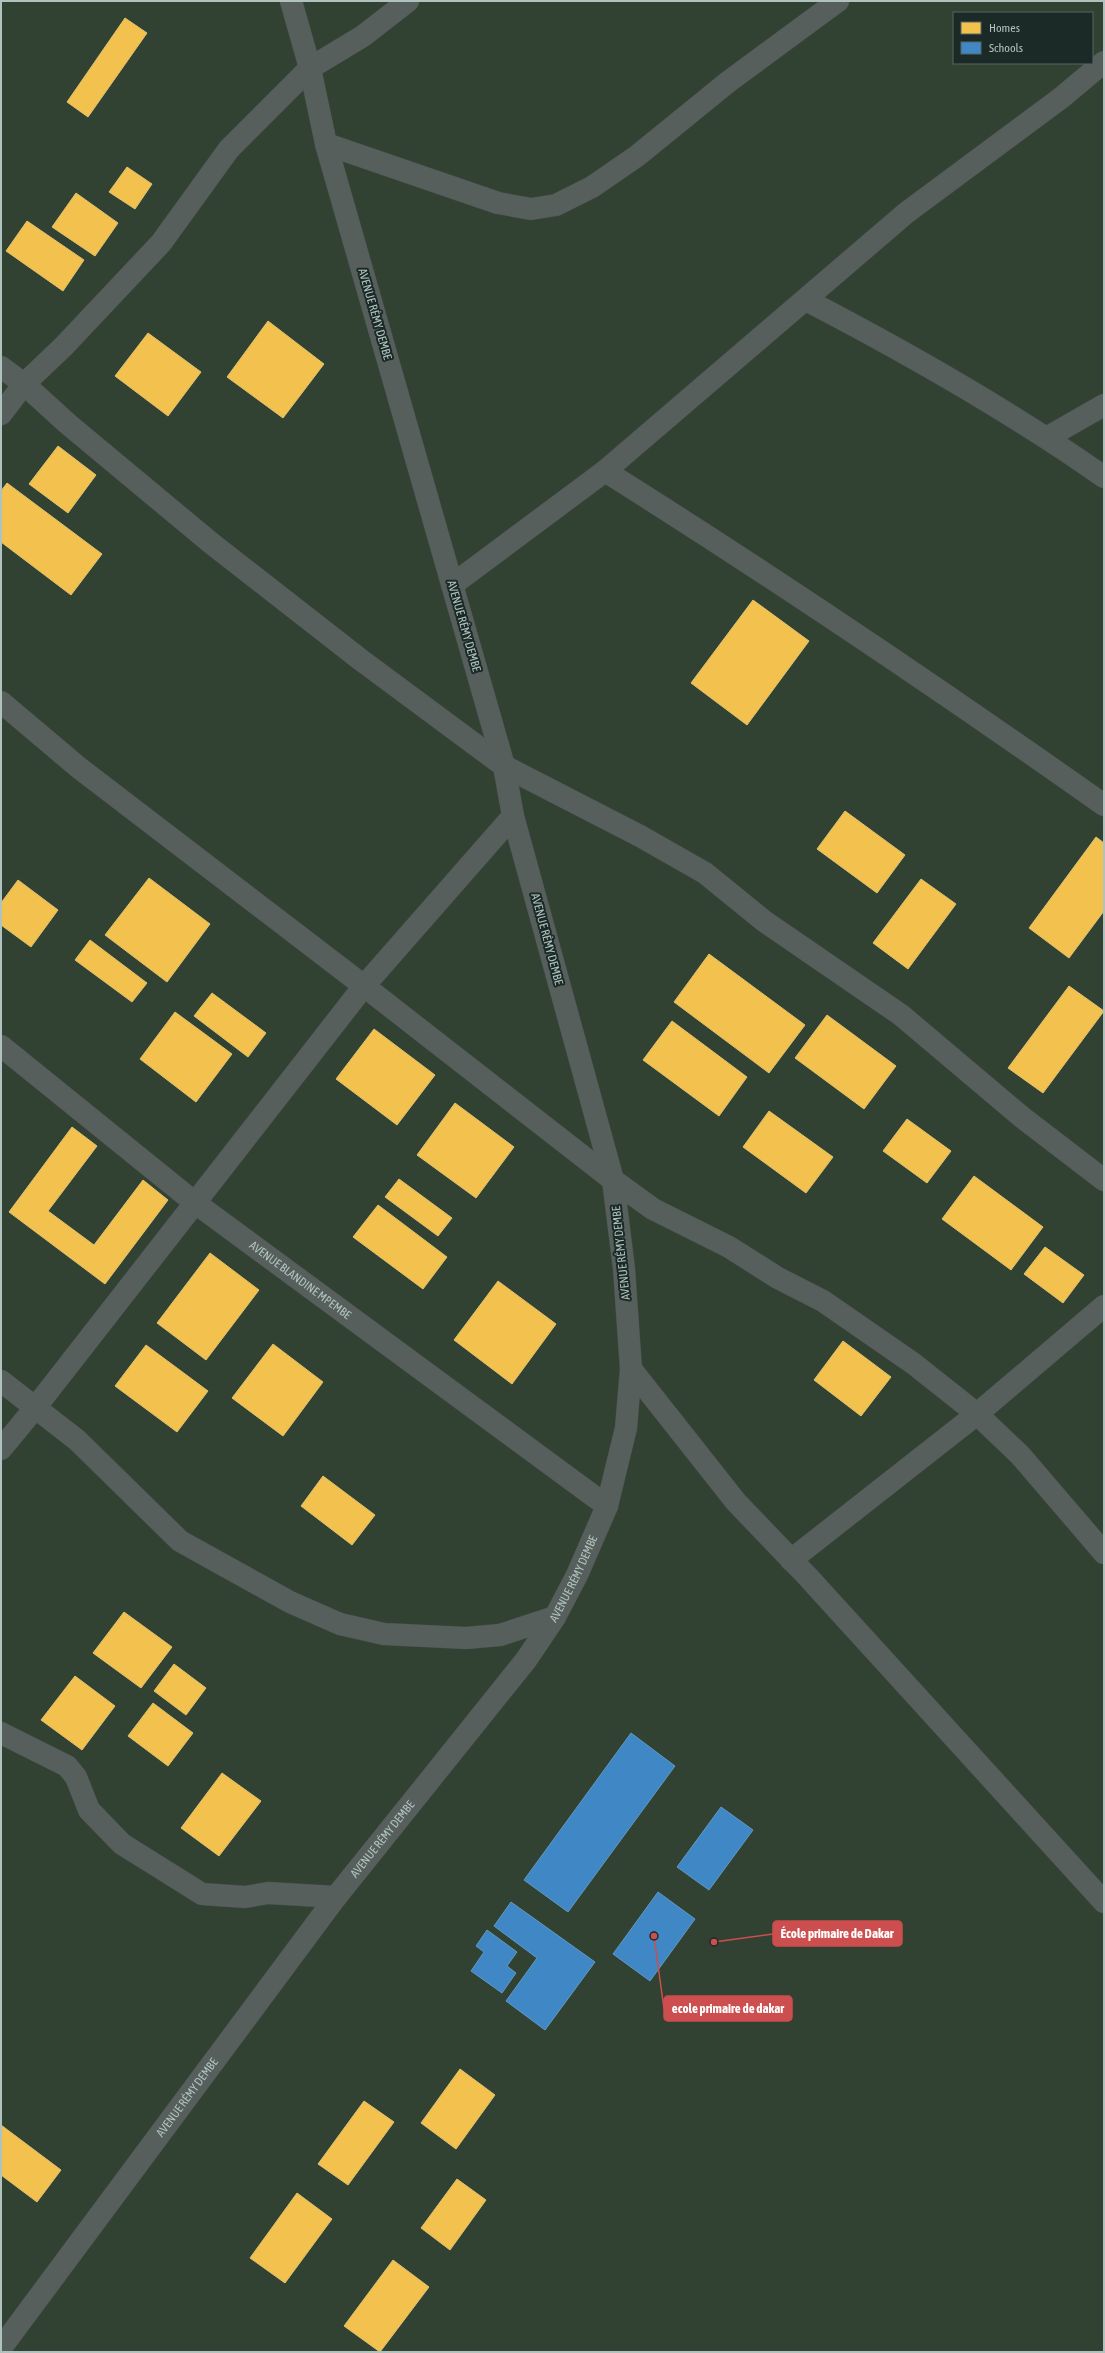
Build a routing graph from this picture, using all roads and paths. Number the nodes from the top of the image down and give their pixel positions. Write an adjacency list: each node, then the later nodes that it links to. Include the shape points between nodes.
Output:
1 (291, 1): 5 (street, AVENUE RÉMY DEMBE)
2 (408, 1): 5 (street, via 363,36)
3 (838, 1): 6 (street, via 728,82 637,156 592,187 556,205 531,209 498,203)
4 (1104, 62): 7 (street, via 1061,98 906,213)
5 (310, 68): 6 (street, AVENUE RÉMY DEMBE); 9 (street, via 229,149 161,243 63,347)
6 (326, 144): 15 (street, AVENUE RÉMY DEMBE)
7 (806, 300): 12 (street); 13 (street)
8 (1, 367): 9 (street)
9 (24, 384): 11 (street); 17 (street, via 211,543)
10 (1104, 405): 12 (street)
11 (1, 414)
12 (1048, 437): 14 (street)
13 (606, 471): 15 (street); 18 (street, via 794,591)
14 (1104, 477)
15 (452, 585): 17 (street, AVENUE RÉMY DEMBE)
16 (1, 702): 20 (street, via 78,767)
17 (504, 766): 19 (street, AVENUE RÉMY DEMBE); 23 (street, via 640,836 704,873 764,921 901,1015 1024,1118)
18 (1104, 805)
19 (513, 816): 20 (street); 22 (street, AVENUE RÉMY DEMBE)
20 (364, 986): 22 (street); 24 (street)
21 (1, 1046): 24 (street, AVENUE BLANDINE MPEMBE)
22 (613, 1180): 26 (street, AVENUE RÉMY DEMBE, via 624,1269); 29 (street, via 653,1209 730,1247 778,1278 823,1301 914,1364)
23 (1104, 1180)
24 (194, 1202): 28 (street); 31 (street, AVENUE BLANDINE MPEMBE)
25 (1104, 1306): 29 (street)
26 (631, 1369): 31 (street, AVENUE RÉMY DEMBE, via 626,1428); 33 (street, via 736,1502)
27 (1, 1381): 28 (street)
28 (35, 1408): 30 (street); 34 (street, via 77,1440 180,1541 290,1602 340,1624 384,1634 466,1638 500,1635)
29 (977, 1414): 32 (street, via 1020,1455); 33 (street)
30 (1, 1449)
31 (607, 1506): 34 (street, AVENUE RÉMY DEMBE)
32 (1104, 1553)
33 (791, 1560): 37 (street)
34 (555, 1618): 36 (street, AVENUE RÉMY DEMBE, via 526,1660)
35 (1, 1733): 36 (street, via 67,1766 76,1777 89,1810 122,1844 202,1894 245,1897 268,1893)
36 (336, 1897): 38 (street, AVENUE RÉMY DEMBE)
37 (1104, 1902)
38 (1, 2348)

